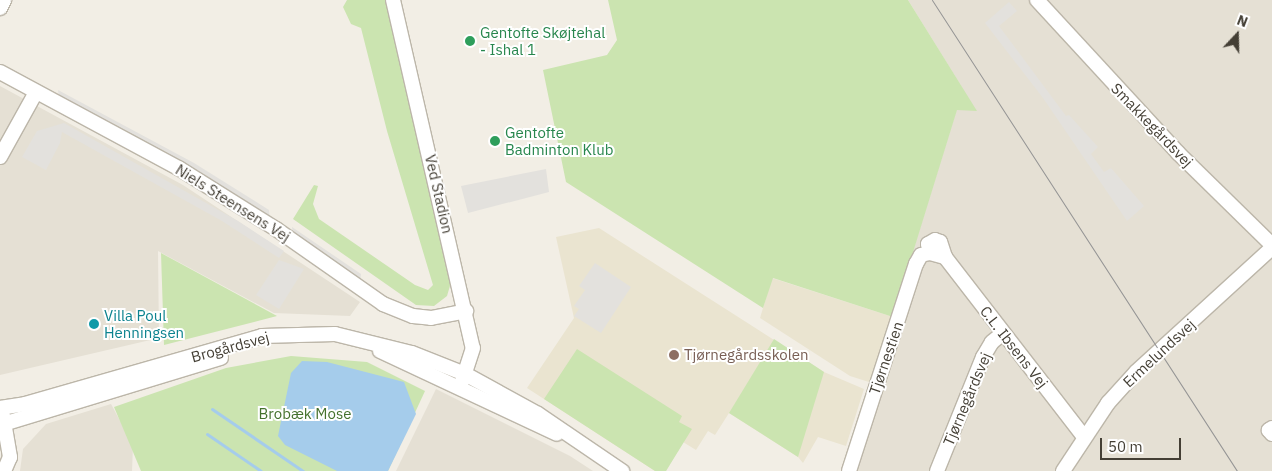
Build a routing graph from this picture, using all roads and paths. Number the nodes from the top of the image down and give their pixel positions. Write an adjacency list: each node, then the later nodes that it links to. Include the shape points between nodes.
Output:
1 (4, 0): 4 (street)
2 (393, 0): 10 (street, Ved Stadion)
3 (1037, 0): 8 (street, Smakkegårdsvej, via 1106,78)
4 (0, 8)
5 (0, 72): 6 (street, Niels Steensens Vej)
6 (36, 92): 7 (street); 10 (street, Niels Steensens Vej, via 147,150 229,199 383,304 413,316 431,318)
7 (0, 157)
8 (1272, 247): 19 (street, Ermelundsvej, via 1136,372)
9 (930, 253): 11 (street, C.L. Ibsens Vej, via 944,252); 22 (street, Tjørnestien, via 921,255 916,264)
10 (466, 311): 12 (street, Ved Stadion, via 474,348)
11 (1003, 333): 19 (street, C.L. Ibsens Vej); 23 (street, Tjørnegårdsvej, via 992,342 983,357)
12 (466, 374): 13 (street, Ved Stadion); 14 (street, Brogårdsvej); 15 (street, Brogårdsvej, via 360,338 289,333 262,336 25,404)
13 (460, 387): 14 (street, Brogårdsvej); 16 (street, Brogårdsvej, via 380,351 334,343 290,343 244,350)
14 (510, 406): 21 (street, Brogårdsvej)
15 (1, 408): 16 (street)
16 (2, 425): 20 (street, via 10,457)
17 (1272, 428): 18 (street, via 1269,430)
18 (1272, 434)
19 (1084, 437): 24 (street, Ermelundsvej)
20 (4, 471)
21 (622, 471)
22 (849, 471)
23 (937, 471)
24 (1063, 471)

